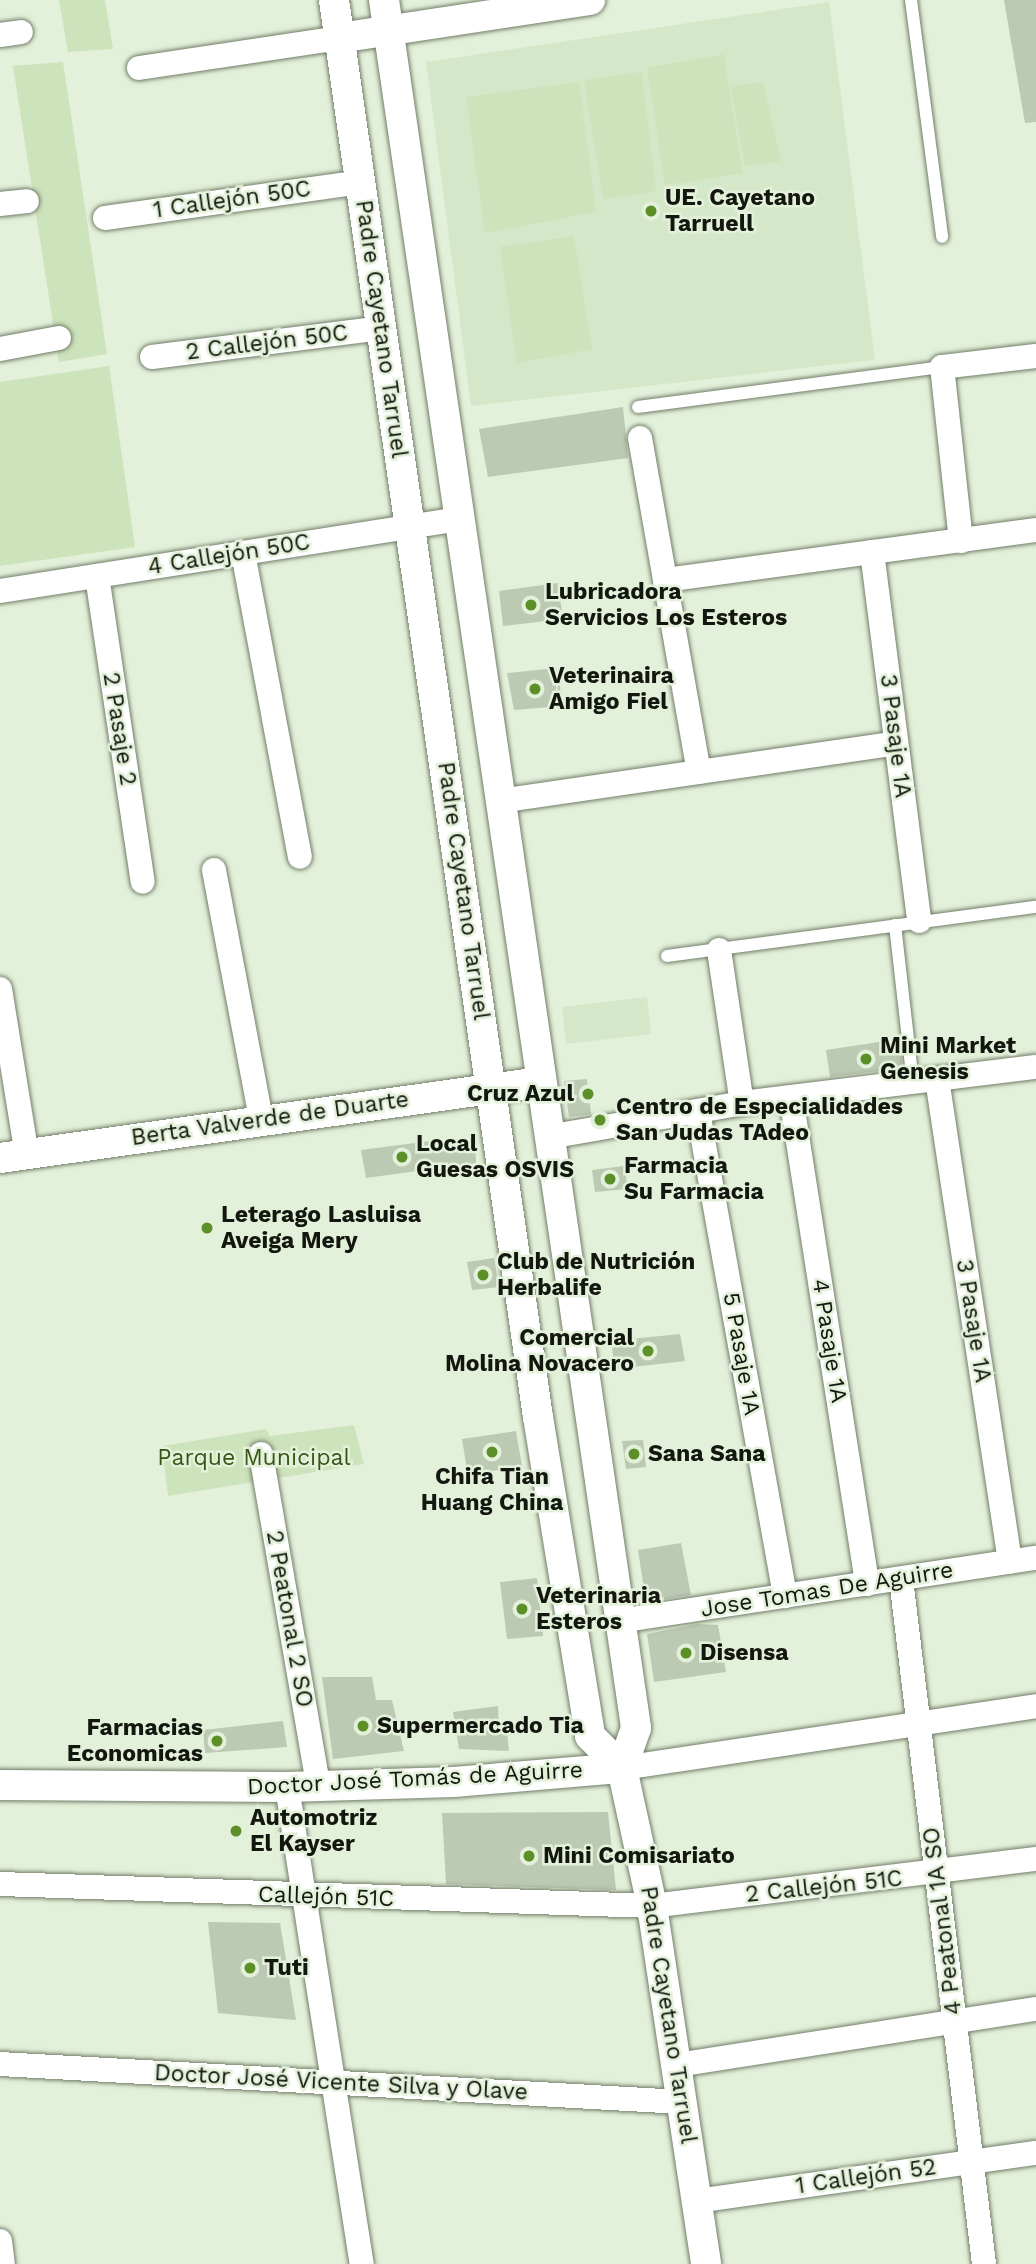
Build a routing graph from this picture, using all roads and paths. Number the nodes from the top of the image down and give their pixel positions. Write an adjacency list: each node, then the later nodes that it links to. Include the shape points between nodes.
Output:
1 (384, 0): 5 (street)
2 (590, 0): 5 (street)
3 (911, 0): 12 (lane)
4 (342, 1): 6 (street, Padre Cayetano Tarruel)
5 (389, 30): 6 (street); 21 (street)
6 (339, 38): 7 (street); 8 (street, Padre Cayetano Tarruel)
7 (139, 68)
8 (360, 182): 11 (street, 1 Callejón 50C); 13 (street, Padre Cayetano Tarruel)
9 (27, 201): 10 (street)
10 (0, 204)
11 (105, 218)
12 (942, 237)
13 (381, 328): 17 (street, 2 Callejón 50C); 22 (street, Padre Cayetano Tarruel)
14 (59, 338): 15 (street)
15 (0, 349)
16 (1036, 356): 18 (street)
17 (152, 357)
18 (942, 367): 19 (lane); 24 (street)
19 (638, 407)
20 (640, 438): 28 (street)
21 (459, 519): 22 (street, 4 Callejón 50C); 32 (street)
22 (410, 527): 26 (street, 4 Callejón 50C); 44 (street, Padre Cayetano Tarruel)
23 (1036, 530): 24 (street)
24 (961, 541): 25 (street)
25 (872, 552): 28 (street); 30 (street, 3 Pasaje 1A)
26 (243, 553): 27 (street, 4 Callejón 50C); 33 (street)
27 (97, 576): 29 (street, 4 Callejón 50C); 35 (street, 2 Pasaje 2)
28 (665, 580): 31 (street)
29 (0, 591)
30 (896, 743): 31 (street); 37 (street, 3 Pasaje 1A)
31 (699, 772): 32 (street)
32 (500, 801): 43 (street)
33 (300, 857)
34 (214, 870): 48 (street)
35 (143, 882)
36 (1036, 907): 37 (lane)
37 (907, 923): 38 (lane); 42 (lane)
38 (719, 950): 39 (lane); 46 (street)
39 (667, 957)
40 (0, 989): 50 (street)
41 (1036, 1067): 42 (street)
42 (925, 1080): 45 (street); 53 (street, 3 Pasaje 1A)
43 (540, 1082): 44 (street, Berta Valverde de Duarte); 49 (street)
44 (491, 1087): 48 (street, Berta Valverde de Duarte); 60 (street, Padre Cayetano Tarruel, via 590,1736)
45 (791, 1097): 46 (street); 55 (street, 4 Pasaje 1A)
46 (742, 1103): 47 (street)
47 (698, 1112): 49 (street); 56 (street, 5 Pasaje 1A)
48 (261, 1119): 50 (street, Berta Valverde de Duarte)
49 (548, 1138): 57 (street)
50 (14, 1157)
51 (261, 1454): 61 (street, 2 Peatonal 2 SO)
52 (1036, 1559): 53 (street, Jose Tomas De Aguirre)
53 (1010, 1562): 54 (street, Jose Tomas De Aguirre)
54 (901, 1579): 55 (street, Jose Tomas De Aguirre); 59 (street, 4 Peatonal 1A SO)
55 (867, 1584): 56 (street, Jose Tomas De Aguirre)
56 (785, 1596): 57 (street, Jose Tomas De Aguirre)
57 (618, 1621): 60 (street, via 636,1728)
58 (1036, 1706): 59 (street, Doctor José Tomás de Aguirre)
59 (918, 1723): 60 (street, Doctor José Tomás de Aguirre); 65 (street, 4 Peatonal 1A SO)
60 (622, 1768): 61 (street, Doctor José Tomás de Aguirre, via 454,1782); 68 (street, Padre Cayetano Tarruel)
61 (318, 1784): 63 (street, Doctor José Tomás de Aguirre)
62 (0, 1785): 63 (street, Doctor José Tomás de Aguirre)
63 (287, 1787): 67 (street)
64 (1036, 1859): 65 (street, 2 Callejón 51C)
65 (937, 1874): 68 (street, 2 Callejón 51C); 70 (street, 4 Peatonal 1A SO)
66 (0, 1884): 67 (street, Callejón 51C)
67 (307, 1897): 68 (street, Callejón 51C); 73 (street)
68 (652, 1906): 72 (street, Padre Cayetano Tarruel)
69 (1036, 2009): 70 (street)
70 (955, 2022): 72 (street); 76 (street, 4 Peatonal 1A SO)
71 (0, 2064): 73 (street, Doctor José Vicente Silva y Olave)
72 (677, 2065): 74 (street, Padre Cayetano Tarruel)
73 (335, 2083): 74 (street, Doctor José Vicente Silva y Olave); 80 (street)
74 (682, 2102): 77 (street, Padre Cayetano Tarruel)
75 (1036, 2153): 76 (street, 1 Callejón 52)
76 (972, 2162): 77 (street, 1 Callejón 52); 82 (street, 4 Peatonal 1A SO)
77 (697, 2201): 81 (street, Padre Cayetano Tarruel)
78 (0, 2241): 79 (street)
79 (3, 2264)
80 (362, 2264)
81 (706, 2264)
82 (984, 2264)

